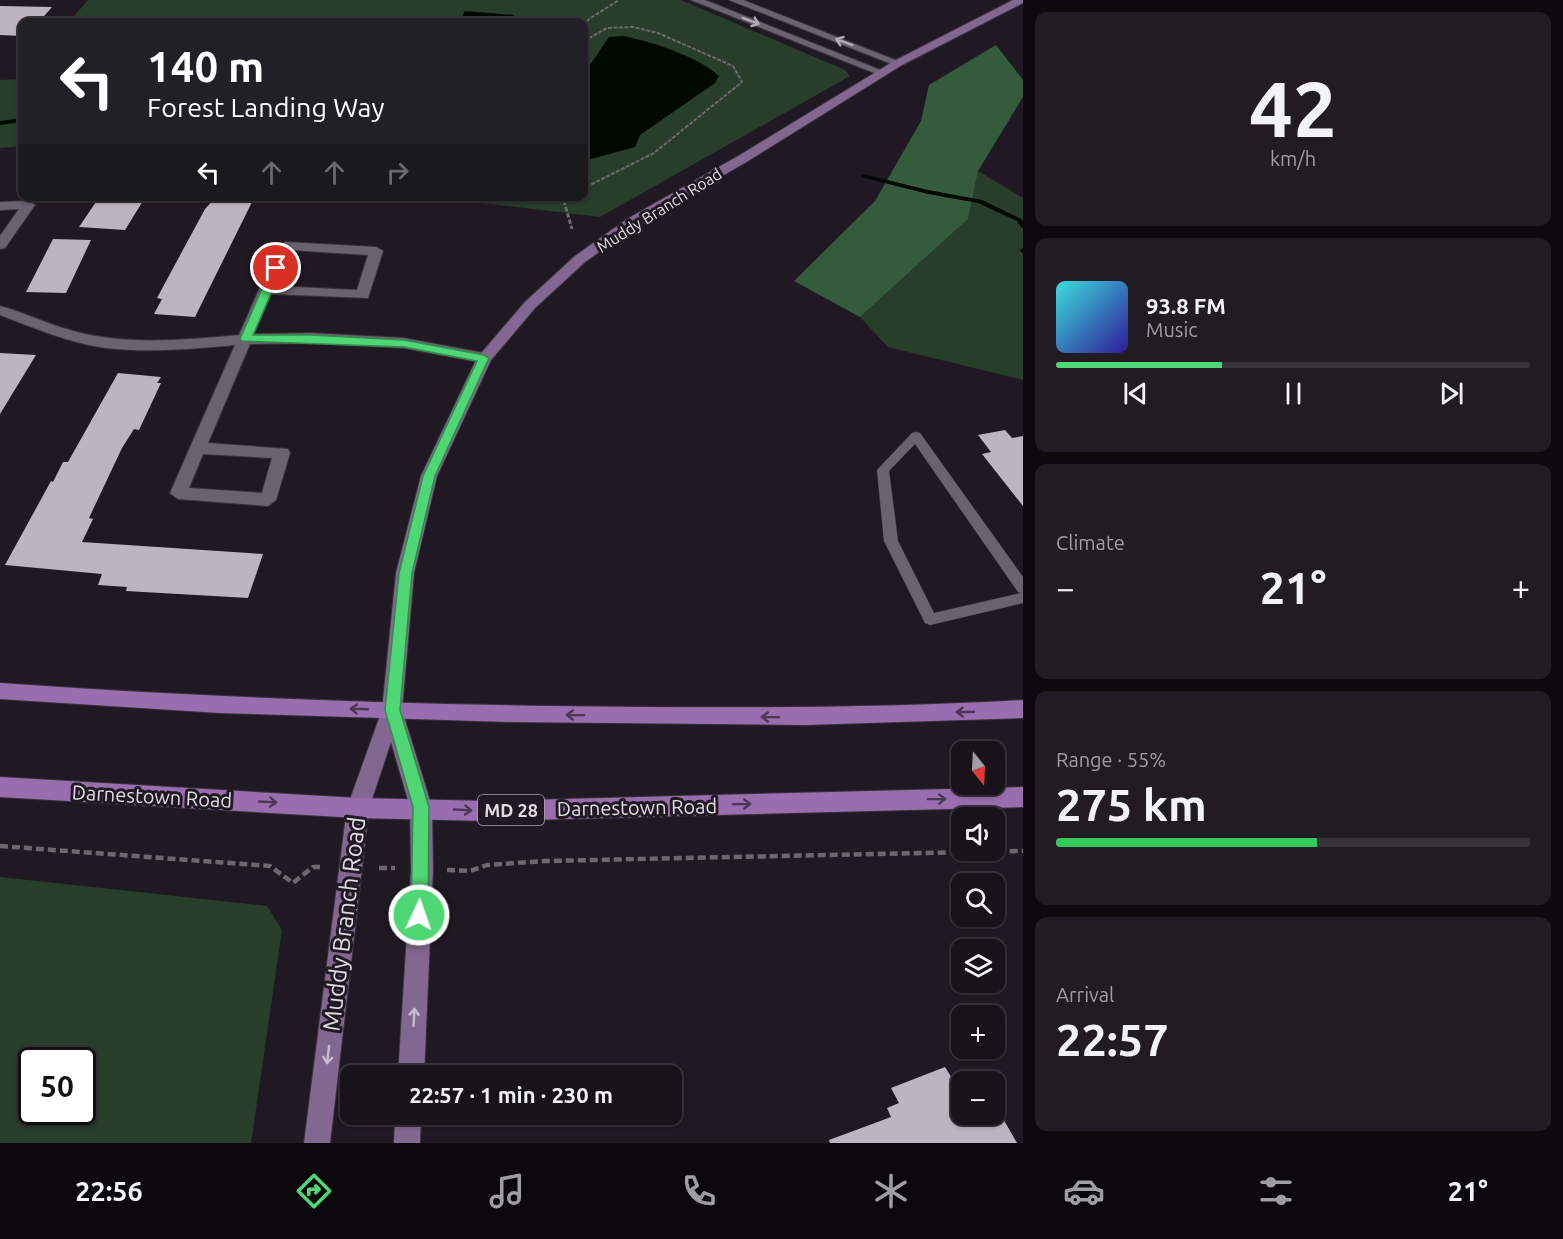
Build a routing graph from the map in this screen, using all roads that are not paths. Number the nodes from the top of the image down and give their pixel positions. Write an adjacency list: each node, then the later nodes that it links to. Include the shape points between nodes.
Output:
1 (696, 0): 5 (street, one-way to 5)
2 (734, 0): 4 (street, one-way to 2)
3 (1021, 0): 4 (main road, Muddy Branch Road)
4 (898, 63): 5 (main road, Muddy Branch Road)
5 (883, 73): 11 (main road, Muddy Branch Road, via 632,222 580,259 530,305)
6 (0, 206): 7 (street, via 29,205)
7 (0, 245)
8 (268, 290): 8 (street, via 363,295 376,251 285,246); 10 (street)
9 (0, 310): 10 (street, via 65,334 106,343 181,345)
10 (246, 339): 11 (street, via 404,343); 12 (street)
11 (484, 358): 17 (main road, Muddy Branch Road, via 429,476 405,573)
12 (199, 448): 12 (street, via 178,493 268,500 282,453)
13 (1023, 588): 14 (lane, via 916,435 883,470 891,541 930,619)
14 (1023, 598)
15 (0, 692): 17 (main road, one-way to 15, via 140,702)
16 (1023, 709): 17 (main road, one-way to 17, via 787,717)
17 (392, 710): 20 (main road, Muddy Branch Road); 21 (main road, Muddy Branch Road)
18 (0, 786): 21 (main road, Darnestown Road / MD 28, one-way to 21)
19 (1023, 797): 20 (main road, Darnestown Road / MD 28, one-way to 19, via 488,811)
20 (421, 807): 21 (main road, Darnestown Road / MD 28); 22 (main road, Muddy Branch Road, one-way to 20, via 422,870)
21 (358, 808): 24 (main road, Muddy Branch Road, one-way to 24)
22 (412, 1065)
23 (408, 1125): 25 (main road)
24 (317, 1143)
25 (407, 1143)

